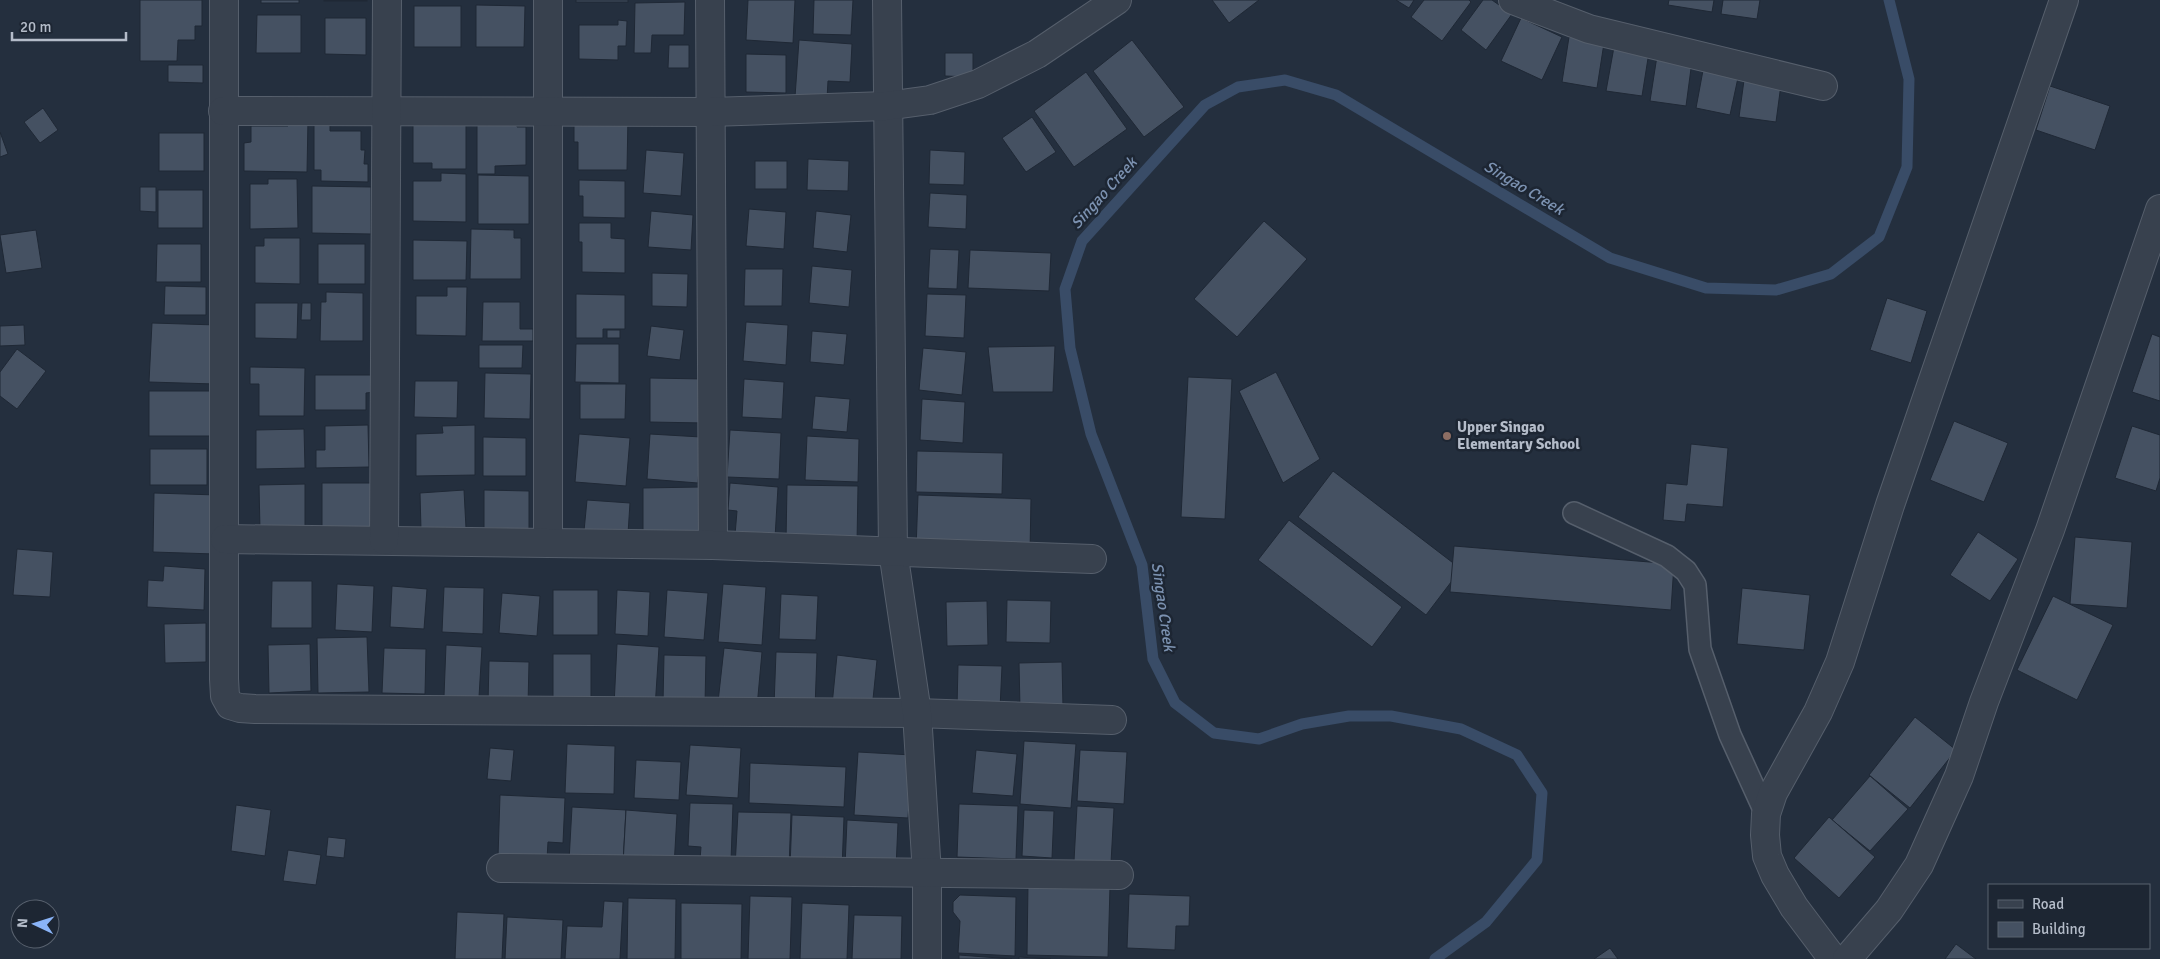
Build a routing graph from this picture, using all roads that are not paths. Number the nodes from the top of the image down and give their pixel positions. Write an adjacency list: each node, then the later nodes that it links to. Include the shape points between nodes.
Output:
1 (224, 0): 11 (street)
2 (387, 0): 12 (street)
3 (548, 0): 13 (street)
4 (710, 0): 14 (street)
5 (887, 0): 10 (street)
6 (1513, 0): 9 (street, via 1590,29)
7 (2064, 0): 25 (street, via 1896,486 1840,662 1818,712 1773,793)
8 (1110, 2): 10 (street, via 1037,54 978,84 930,100)
9 (1823, 86)
10 (886, 106): 14 (street); 21 (street)
11 (223, 111): 12 (street); 17 (street)
12 (386, 111): 13 (street); 18 (street)
13 (548, 111): 14 (street); 19 (street)
14 (710, 112): 20 (street)
15 (2160, 209): 31 (street, via 2050,530 1959,776 1919,865 1889,910)
16 (1574, 513): 25 (lane, via 1667,556 1686,571 1695,585 1700,649 1730,735)
17 (225, 539): 18 (street); 23 (street, via 225,696 230,704 240,708)
18 (384, 540): 19 (street)
19 (548, 542): 20 (street)
20 (713, 545): 21 (street)
21 (893, 551): 22 (street); 23 (street)
22 (1092, 559)
23 (917, 713): 24 (street); 27 (street)
24 (1112, 720)
25 (1766, 814): 30 (street, via 1767,856 1775,875 1794,907)
26 (501, 868): 27 (street)
27 (927, 874): 28 (street); 29 (street)
28 (1119, 875)
29 (926, 959)
30 (1833, 959)
31 (1847, 959)

